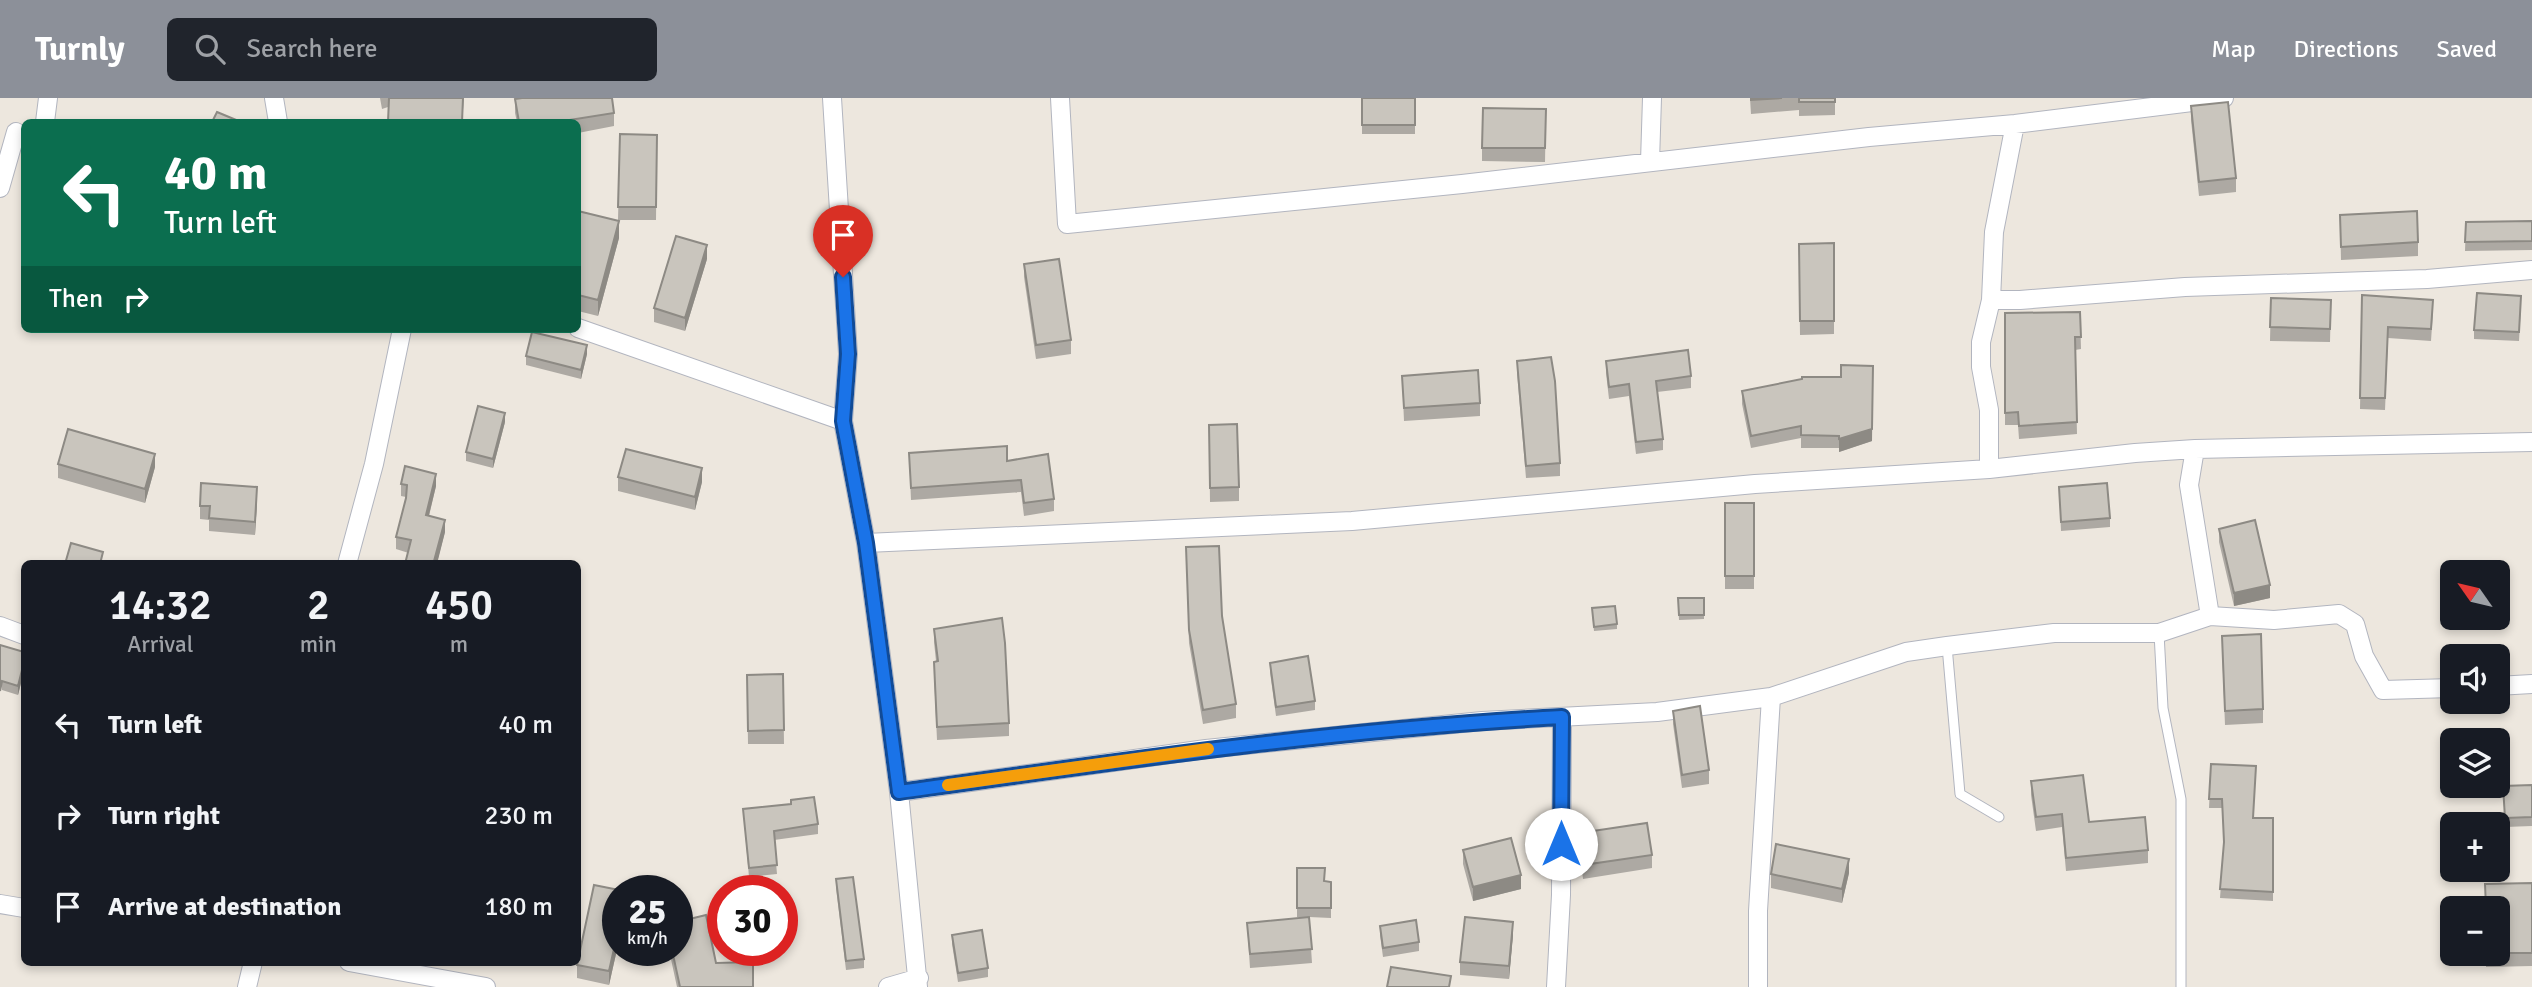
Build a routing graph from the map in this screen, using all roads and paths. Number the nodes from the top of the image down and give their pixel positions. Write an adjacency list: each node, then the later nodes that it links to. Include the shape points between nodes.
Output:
1 (48, 98): 7 (street)
2 (274, 98): 8 (street)
3 (832, 98): 17 (street, via 848,354)
4 (1060, 98): 11 (street, via 1066,224)
5 (1652, 98): 11 (street)
6 (2224, 98): 9 (street)
7 (46, 119)
8 (278, 119)
9 (2015, 124): 11 (street); 14 (street, via 1994,232)
10 (14, 131): 12 (street)
11 (1650, 162)
12 (0, 188)
13 (2532, 270): 14 (street)
14 (1991, 300): 20 (street, via 1981,342 1989,410)
15 (581, 329): 17 (street)
16 (401, 333): 22 (street)
17 (843, 421): 21 (street)
18 (2532, 442): 19 (street)
19 (2195, 449): 20 (street); 23 (street, via 2189,485)
20 (1989, 469): 21 (street, via 1755,484 1352,521)
21 (866, 543): 33 (street)
22 (348, 560)
23 (2210, 616): 25 (street); 30 (street, via 2274,620 2339,614 2355,624 2364,656 2383,690)
24 (0, 626): 26 (street)
25 (2159, 633): 27 (street, via 2054,633); 45 (lane, via 2163,708 2181,799)
26 (21, 634)
27 (1947, 646): 31 (street, via 1906,652); 34 (lane, via 1960,794)
28 (2532, 684): 29 (street)
29 (2510, 685)
30 (2440, 688)
31 (1771, 696): 32 (street, via 1657,712); 44 (street)
32 (1562, 717): 33 (street, via 1206,749); 43 (street)
33 (899, 792): 39 (street)
34 (1998, 817)
35 (0, 904): 36 (street)
36 (21, 908)
37 (252, 966): 40 (street)
38 (371, 966): 41 (street)
39 (918, 983): 42 (street)
40 (247, 987)
41 (486, 987)
42 (888, 987)
43 (1556, 987)
44 (1758, 987)
45 (2180, 987)

